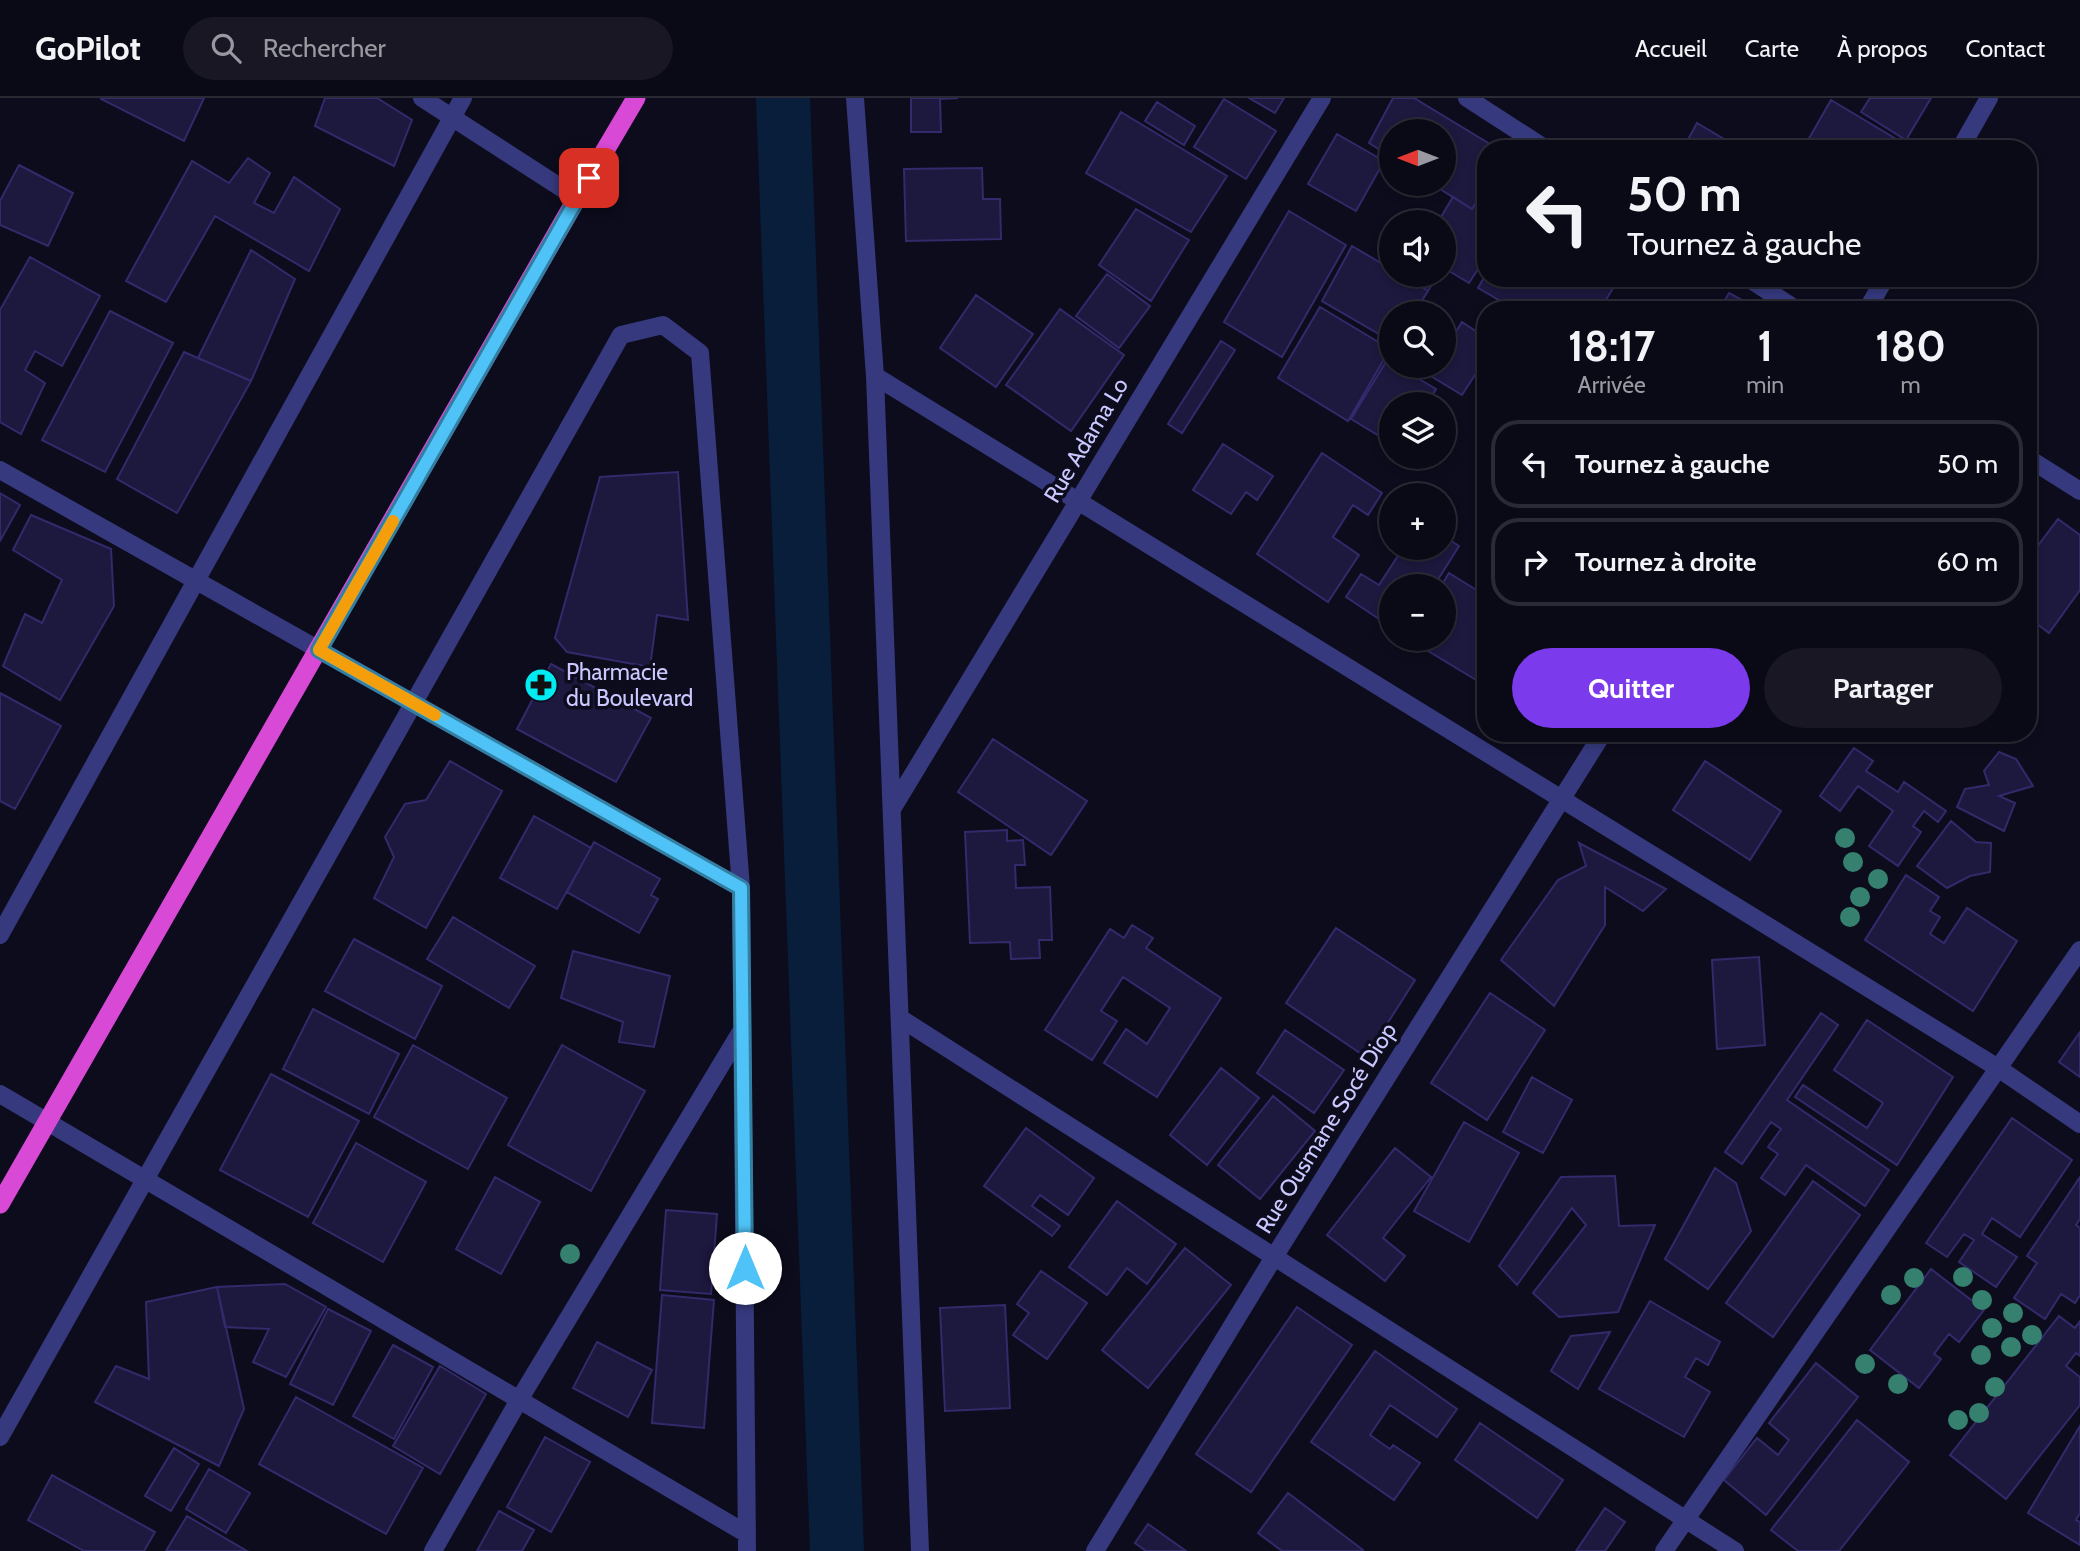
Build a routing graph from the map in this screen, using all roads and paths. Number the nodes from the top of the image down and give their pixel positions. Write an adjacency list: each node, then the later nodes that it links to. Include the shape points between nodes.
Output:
1 (422, 98): 8 (street)
2 (463, 98): 8 (street)
3 (636, 98): 11 (highway)
4 (855, 98): 14 (street)
5 (1322, 98): 18 (street, Rue Adama Lo)
6 (1467, 98): 9 (street)
7 (1989, 98): 10 (street)
8 (453, 117): 11 (street); 19 (street)
9 (1532, 140)
10 (1965, 140)
11 (577, 198): 20 (highway)
12 (1762, 287): 13 (street)
13 (1783, 301)
14 (875, 376): 18 (street); 24 (street)
15 (2037, 464): 17 (street)
16 (0, 470): 19 (street)
17 (2080, 491)
18 (1077, 500): 23 (street); 24 (street, Rue Adama Lo)
19 (196, 580): 20 (street); 26 (street)
20 (319, 650): 21 (street); 32 (highway)
21 (413, 703): 25 (street); 25 (street, via 621,335 663,325 700,353); 34 (street)
22 (1597, 742): 23 (street, Rue Ousmane Socé Diop)
23 (1561, 799): 30 (street); 36 (street, Rue Ousmane Socé Diop)
24 (892, 809): 28 (street)
25 (741, 888): 29 (street)
26 (0, 934)
27 (2080, 950): 30 (street)
28 (900, 1018): 36 (street); 42 (street)
29 (743, 1029): 37 (street); 40 (street)
30 (1998, 1068): 33 (street); 39 (street)
31 (0, 1094): 32 (street)
32 (47, 1122): 34 (street); 35 (highway)
33 (2080, 1124)
34 (144, 1179): 37 (street); 38 (street)
35 (0, 1204)
36 (1274, 1257): 39 (street); 43 (street, Rue Ousmane Socé Diop)
37 (519, 1401): 40 (street); 41 (street)
38 (0, 1437)
39 (1686, 1520): 44 (street); 45 (street)
40 (747, 1543)
41 (433, 1551)
42 (920, 1551)
43 (1095, 1551)
44 (1664, 1551)
45 (1735, 1551)

